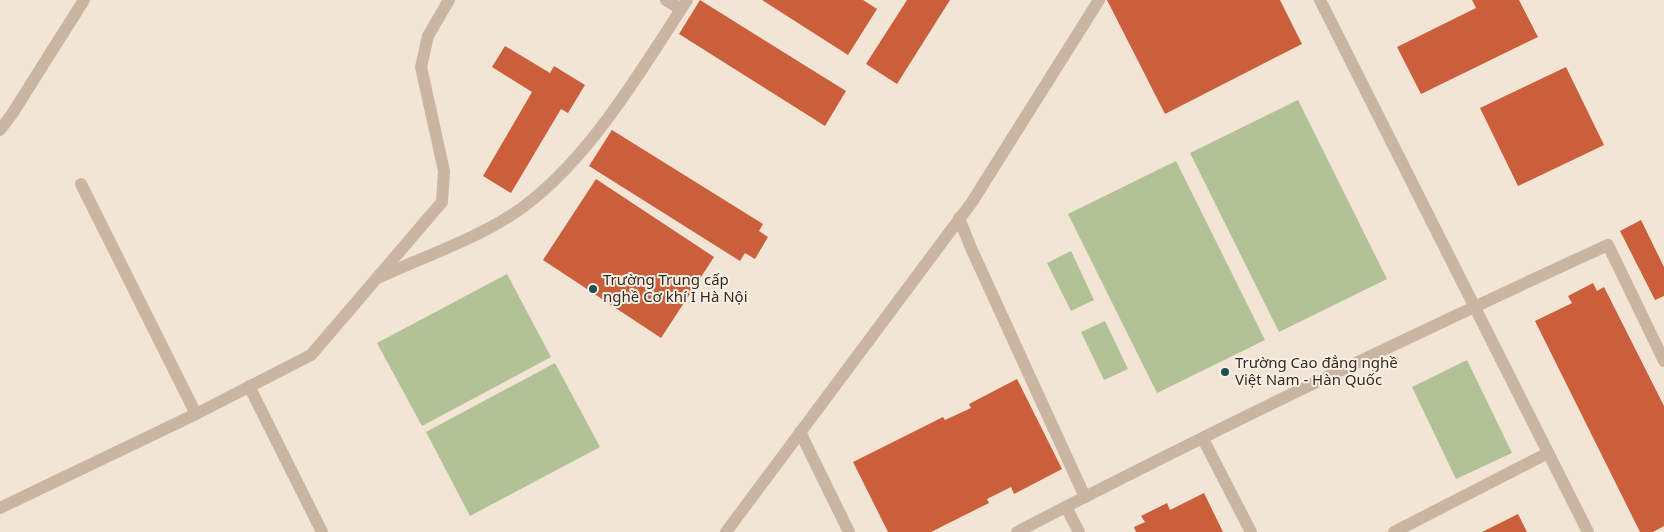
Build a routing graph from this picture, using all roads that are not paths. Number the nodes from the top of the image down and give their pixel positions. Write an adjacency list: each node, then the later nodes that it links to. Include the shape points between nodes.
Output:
1 (84, 0): 7 (street)
2 (449, 0): 10 (street, via 428,36 421,67 444,171 442,202)
3 (666, 0): 6 (street)
4 (1099, 0): 9 (street)
5 (1320, 0): 11 (street)
6 (684, 5): 10 (street, via 621,103 543,190 511,216)
7 (0, 130)
8 (81, 184): 14 (street)
9 (959, 218): 15 (street); 18 (street)
10 (376, 279): 13 (street, via 311,355)
11 (1474, 306): 12 (street, via 1608,245); 16 (street); 17 (street)
12 (1664, 361)
13 (249, 386): 14 (street); 21 (street)
14 (196, 414): 20 (street)
15 (800, 432): 22 (street); 23 (street)
16 (1203, 439): 18 (street); 26 (street)
17 (1548, 453): 27 (street); 28 (street)
18 (1085, 497): 19 (street)
19 (1066, 507): 24 (street); 25 (street)
20 (0, 508)
21 (322, 532)
22 (726, 532)
23 (849, 532)
24 (1017, 532)
25 (1078, 532)
26 (1251, 532)
27 (1394, 532)
28 (1588, 532)

